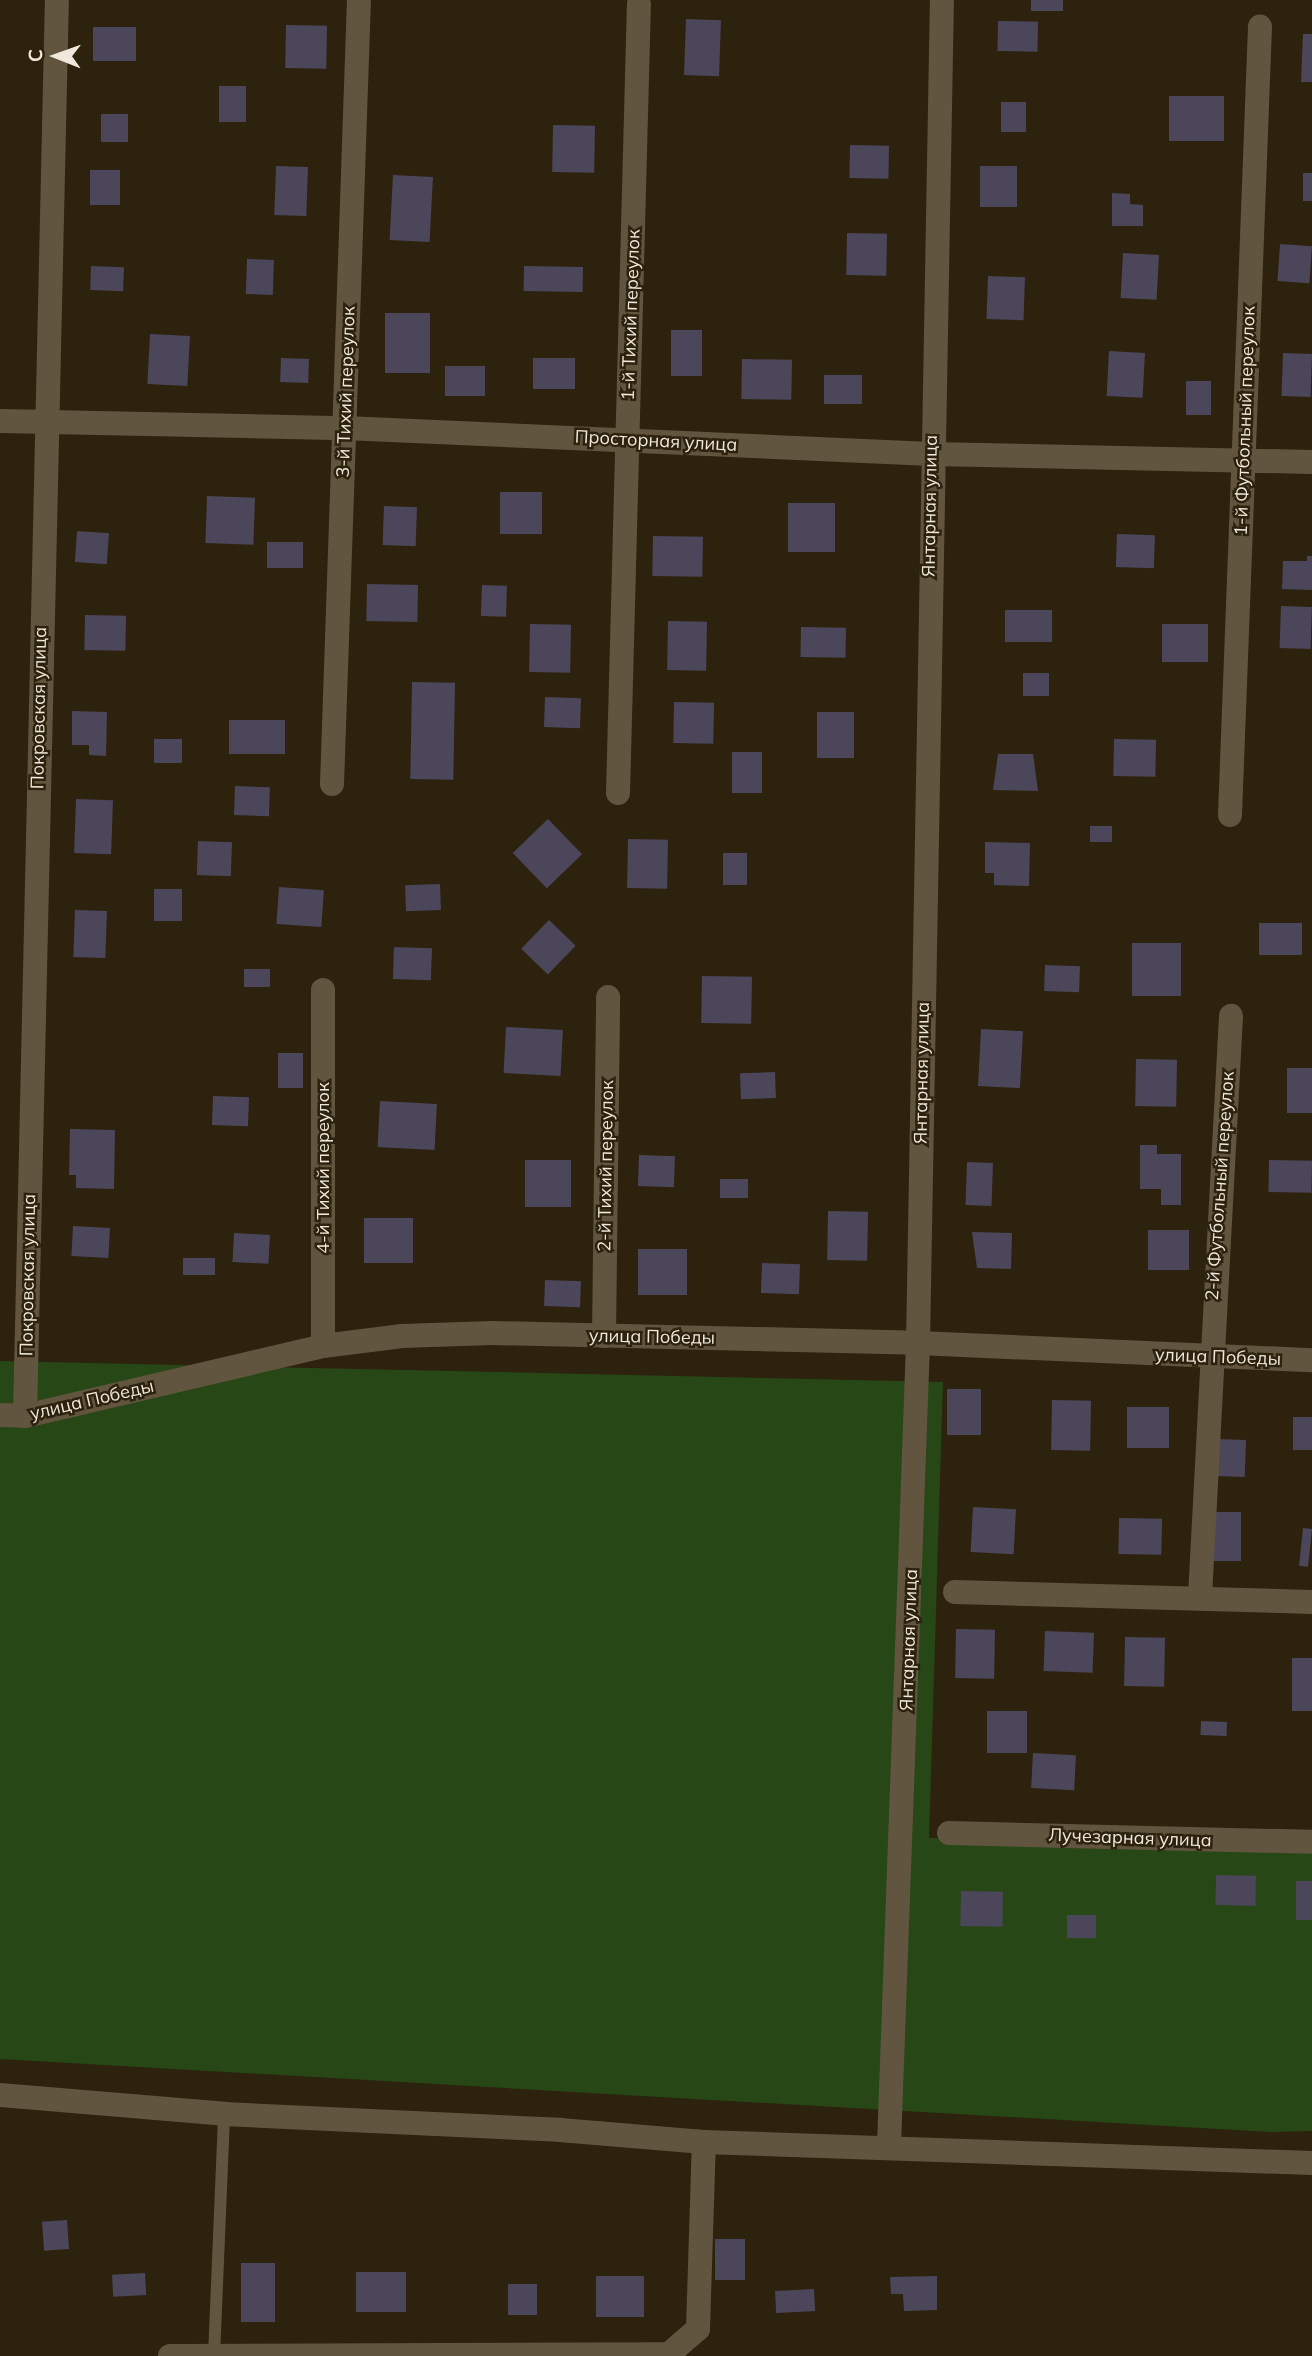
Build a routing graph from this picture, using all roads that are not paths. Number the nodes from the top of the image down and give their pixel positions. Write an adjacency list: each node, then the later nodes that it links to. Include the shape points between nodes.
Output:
1 (57, 0): 7 (street, Покровская улица)
2 (359, 0): 8 (street, 3-й Тихий переулок)
3 (942, 0): 10 (street, Янтарная улица)
4 (639, 4): 9 (street, 1-й Тихий переулок)
5 (1260, 27): 11 (street, 1-й Футбольный переулок)
6 (0, 421): 7 (street, Просторная улица)
7 (45, 421): 8 (street, Просторная улица); 25 (street, Покровская улица)
8 (345, 428): 9 (street, Просторная улица); 13 (street, 3-й Тихий переулок)
9 (627, 439): 10 (street, Просторная улица); 14 (street, 1-й Тихий переулок)
10 (931, 454): 11 (street, Просторная улица); 20 (street, Янтарная улица)
11 (1243, 460): 12 (street, Просторная улица); 15 (street, 1-й Футбольный переулок)
12 (1312, 462)
13 (332, 784)
14 (618, 793)
15 (1230, 815)
16 (323, 990): 21 (street, 4-й Тихий переулок)
17 (608, 997): 19 (street, 2-й Тихий переулок)
18 (1231, 1016): 22 (street, 2-й Футбольный переулок)
19 (604, 1336): 20 (street, улица Победы); 21 (street, улица Победы, via 415,1335)
20 (918, 1343): 22 (street, улица Победы); 34 (street, Янтарная улица)
21 (323, 1346): 25 (street, улица Победы)
22 (1209, 1357): 23 (street, улица Победы); 27 (street, 2-й Футбольный переулок)
23 (1312, 1360)
24 (0, 1415): 25 (street, улица Победы)
25 (25, 1416)
26 (955, 1592): 27 (street)
27 (1200, 1596): 28 (street)
28 (1312, 1602)
29 (949, 1833): 30 (street, Лучезарная улица)
30 (1312, 1842)
31 (0, 2095): 32 (street)
32 (224, 2114): 33 (street, via 561,2130); 37 (lane)
33 (704, 2142): 34 (street); 37 (street, via 698,2329 669,2354)
34 (890, 2146): 35 (street)
35 (1312, 2163)
36 (170, 2356): 37 (street)
37 (214, 2356)

